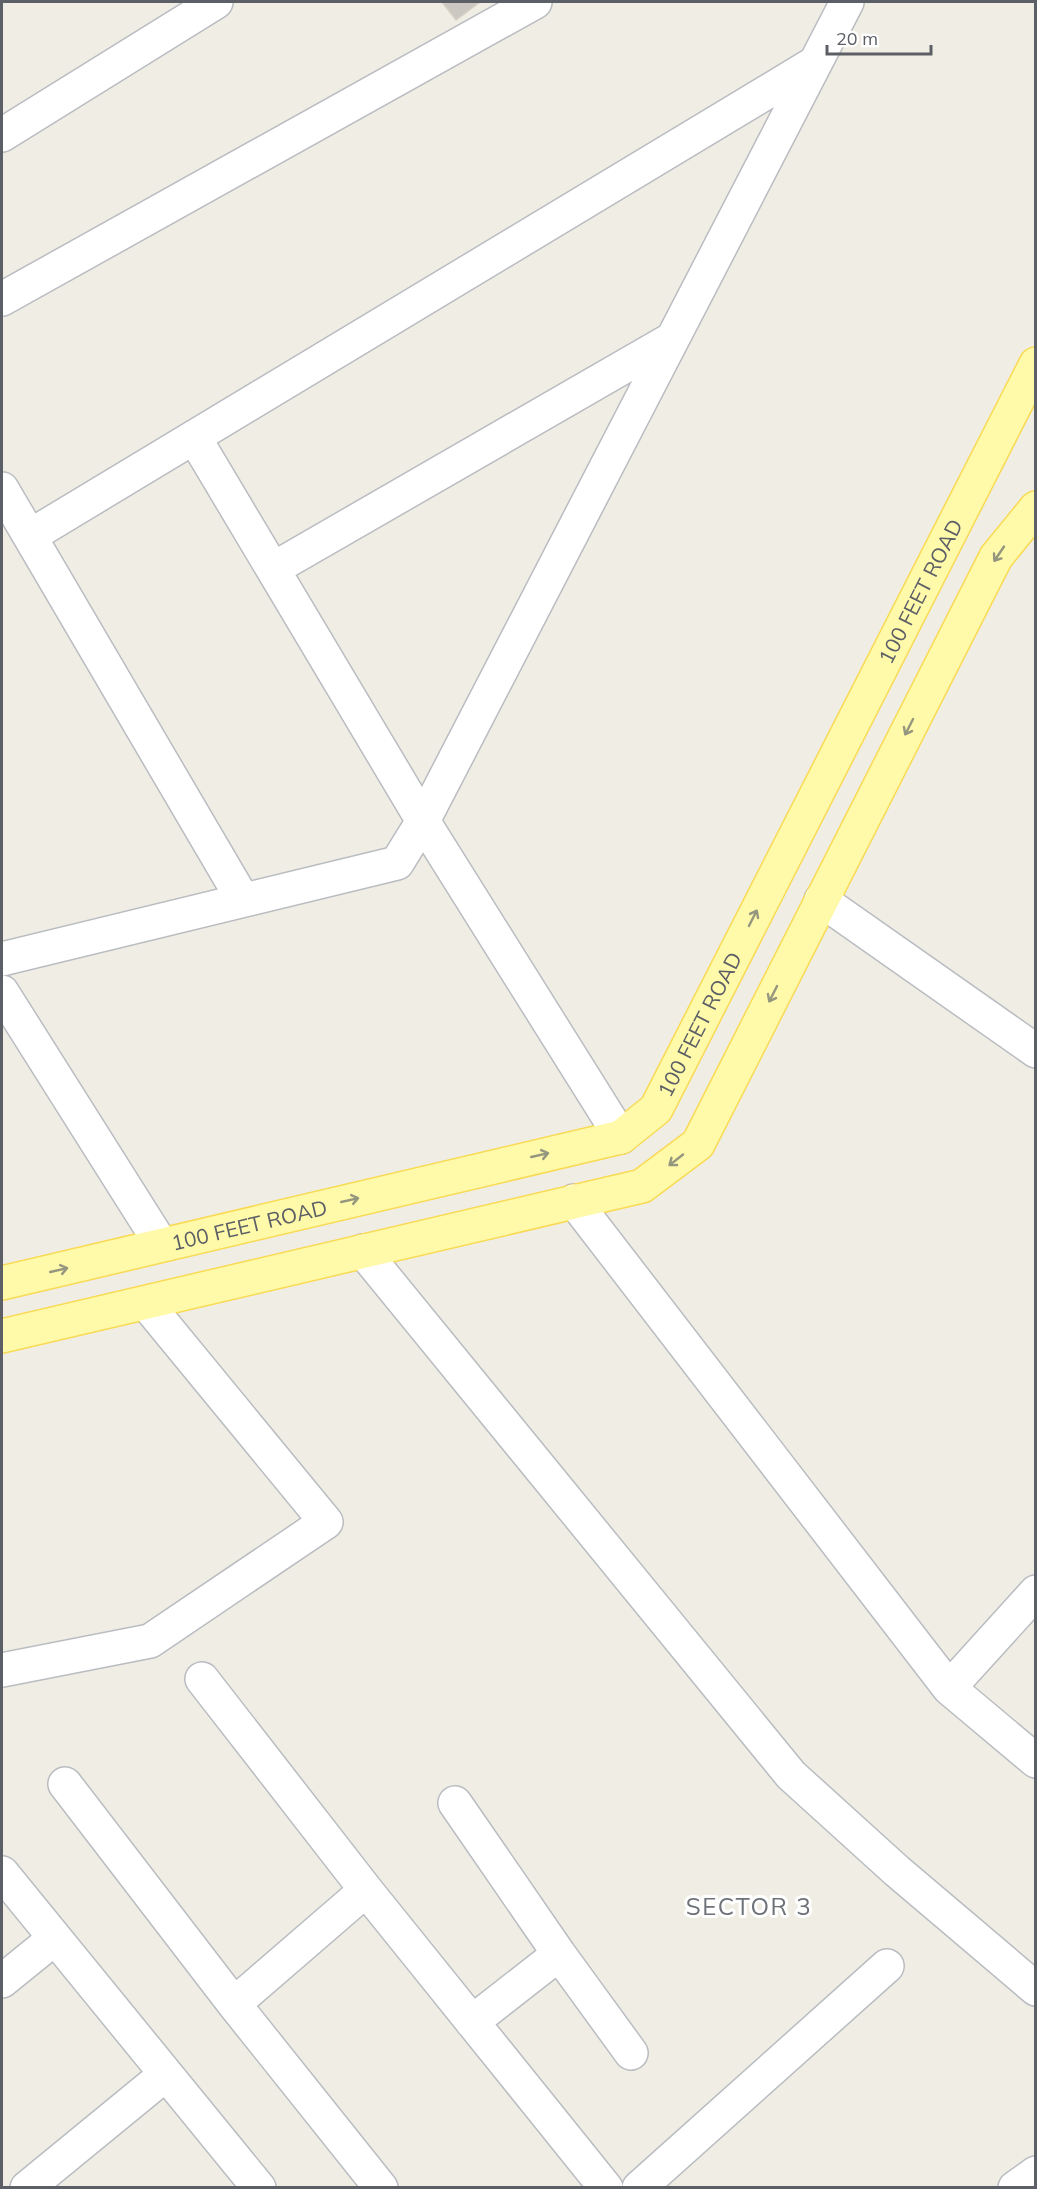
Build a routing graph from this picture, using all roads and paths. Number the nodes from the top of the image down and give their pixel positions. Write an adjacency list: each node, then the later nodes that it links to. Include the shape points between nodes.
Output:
1 (216, 2): 5 (street)
2 (535, 2): 6 (street)
3 (847, 2): 4 (street)
4 (815, 63): 7 (street); 9 (street)
5 (2, 135)
6 (2, 299)
7 (672, 339): 13 (street); 14 (street)
8 (1035, 364): 20 (main road, 100 FEET ROAD, one-way to 8, via 656,1109)
9 (194, 437): 12 (street); 13 (street)
10 (2, 489): 12 (street)
11 (1035, 508): 16 (main road, one-way to 16, via 996,557)
12 (30, 536): 15 (street)
13 (273, 569): 14 (street)
14 (423, 821): 15 (street, via 397,863); 20 (street)
15 (243, 900): 17 (street)
16 (821, 900): 19 (street); 21 (main road, one-way to 21, via 698,1144 642,1186)
17 (2, 959)
18 (2, 992): 22 (street)
19 (1035, 1051)
20 (621, 1137): 22 (main road, 100 FEET ROAD, one-way to 20)
21 (574, 1201): 23 (main road); 30 (street)
22 (161, 1244): 24 (main road, 100 FEET ROAD, one-way to 22)
23 (363, 1251): 25 (main road); 40 (street, via 791,1775)
24 (2, 1283)
25 (146, 1303): 26 (main road); 28 (street, via 326,1522 150,1641)
26 (2, 1336)
27 (1035, 1592): 30 (street)
28 (2, 1670)
29 (202, 1679): 35 (street)
30 (949, 1688): 31 (street)
31 (1035, 1761)
32 (65, 1784): 41 (street)
33 (455, 1803): 37 (street)
34 (2, 1873): 36 (street)
35 (366, 1890): 41 (street); 42 (street)
36 (55, 1938): 39 (street); 44 (street)
37 (559, 1954): 42 (street); 43 (street)
38 (887, 1966): 50 (street)
39 (2, 1981)
40 (1035, 1989)
41 (234, 2004): 48 (street)
42 (472, 2022): 49 (street)
43 (631, 2053)
44 (166, 2074): 46 (street); 47 (street)
45 (1035, 2173): 51 (street)
46 (27, 2187)
47 (259, 2187)
48 (381, 2187)
49 (606, 2187)
50 (639, 2187)
51 (1015, 2187)

